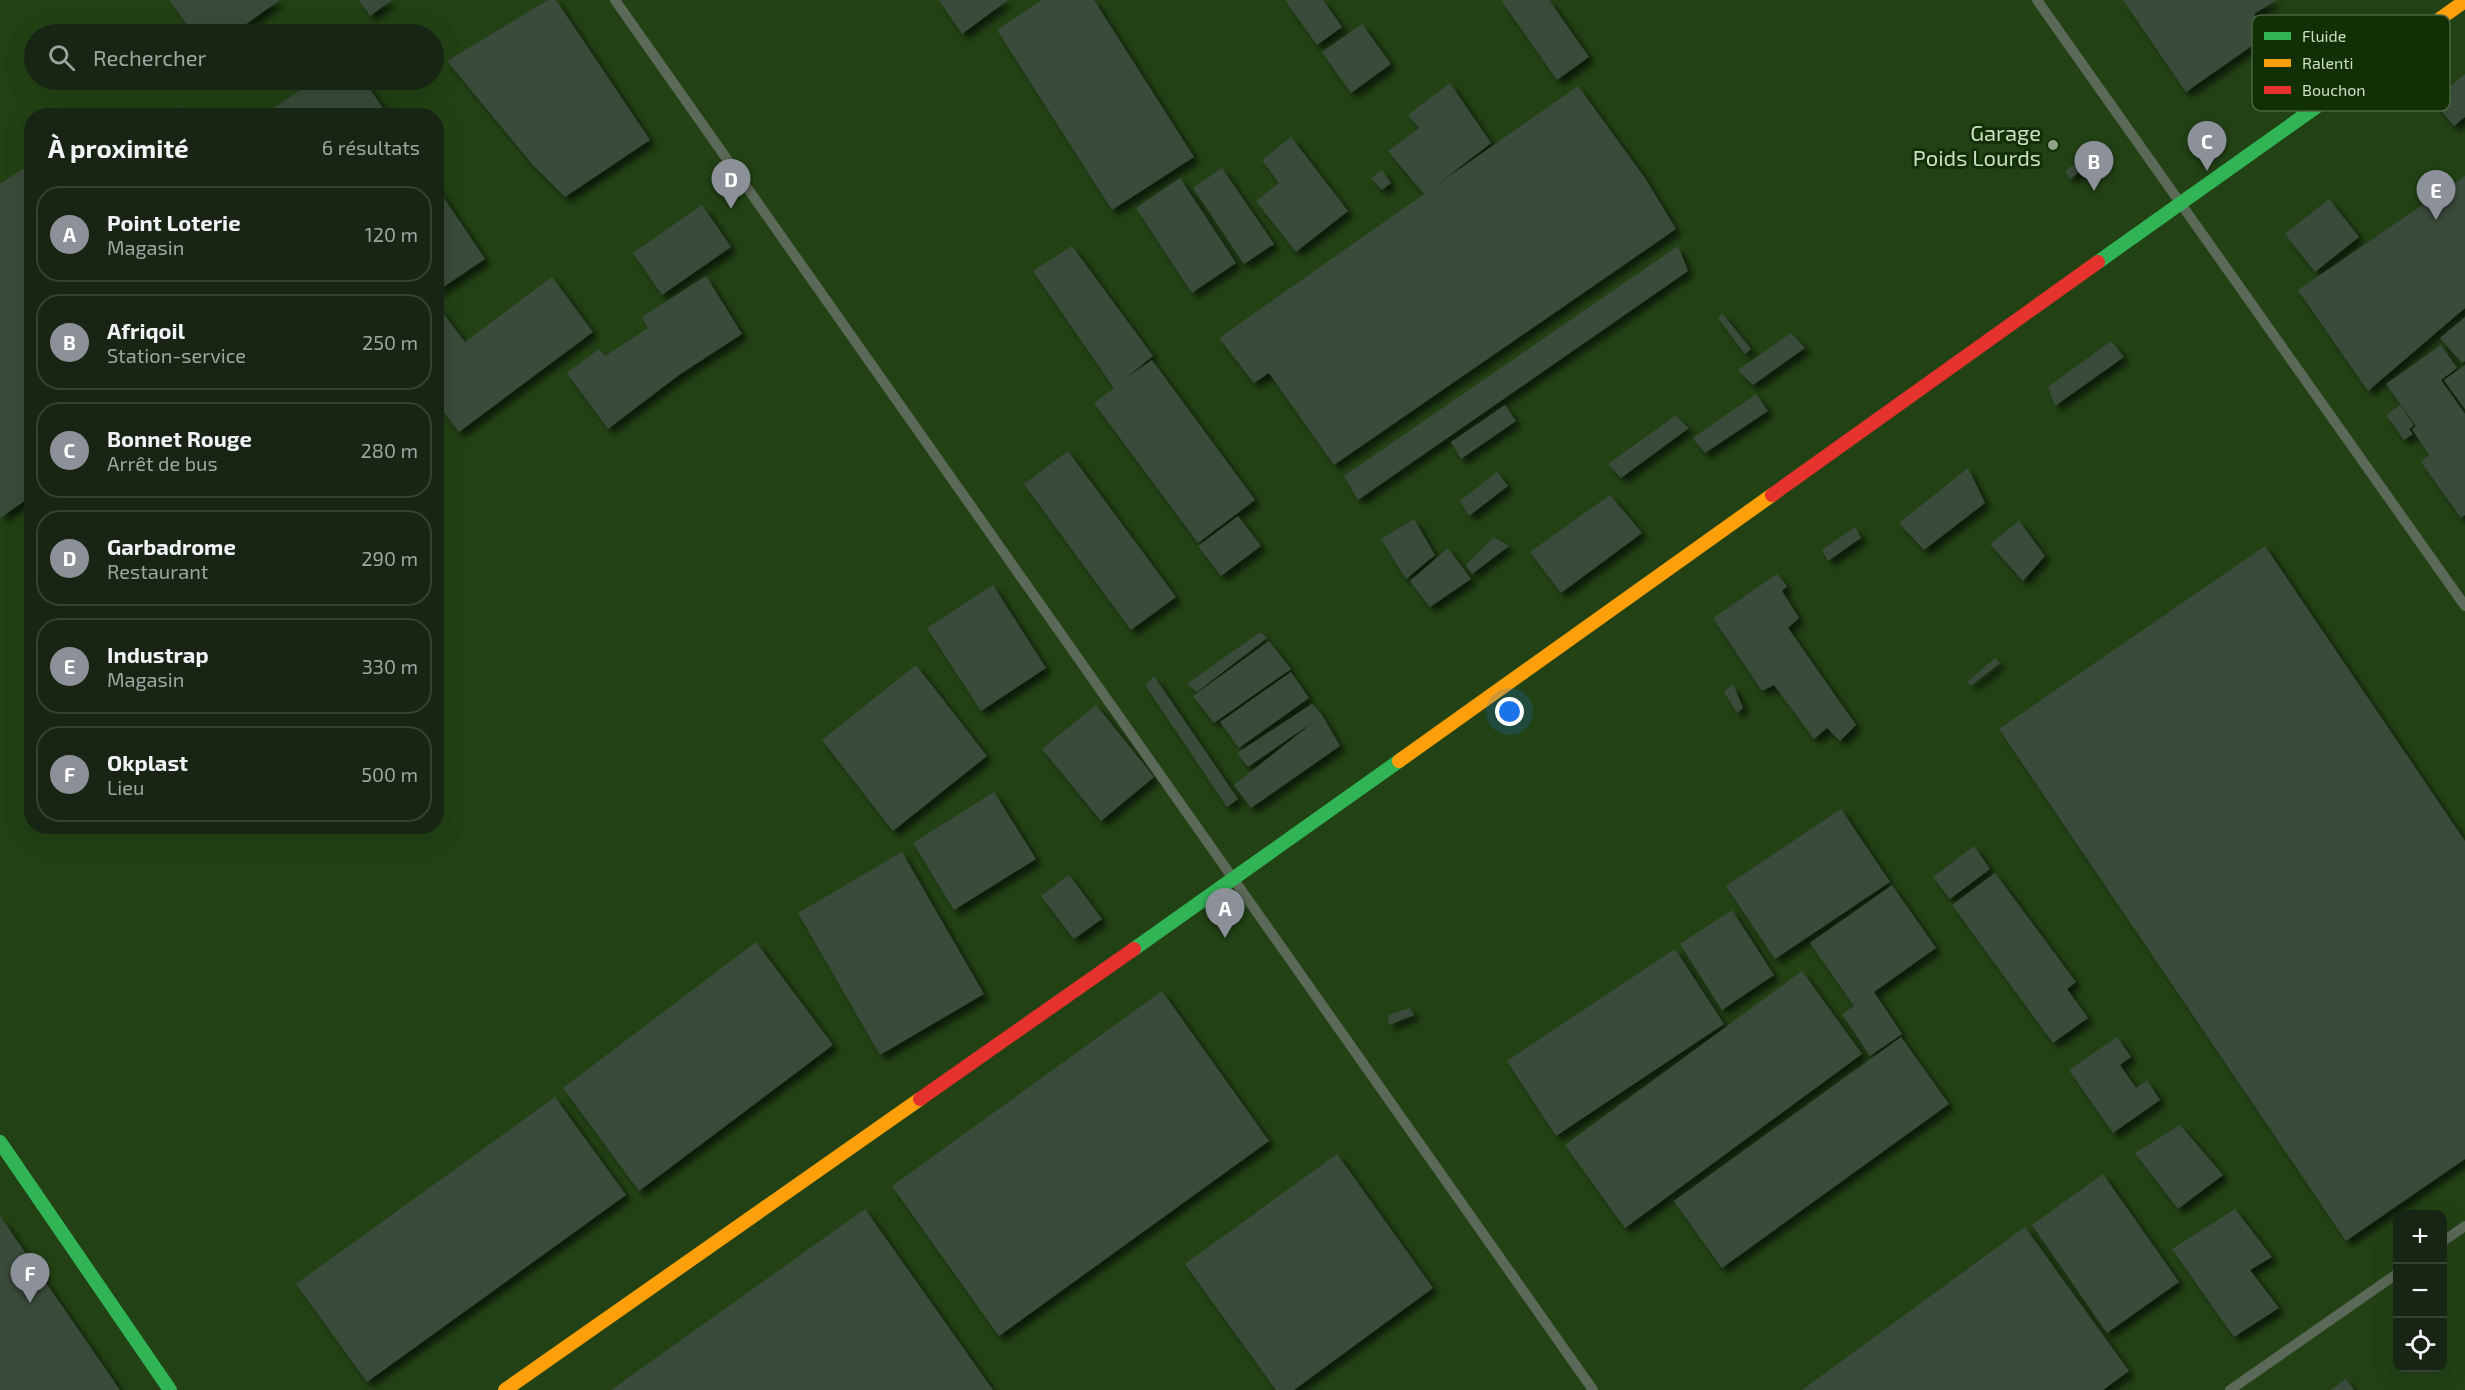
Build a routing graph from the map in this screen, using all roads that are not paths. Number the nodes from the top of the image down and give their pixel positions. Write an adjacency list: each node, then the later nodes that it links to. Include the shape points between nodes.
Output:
1 (615, 0): 8 (lane)
2 (2037, 0): 6 (lane)
3 (2465, 1): 4 (street)
4 (2445, 15)
5 (2309, 111): 6 (street)
6 (2180, 202): 7 (lane); 8 (street)
7 (2465, 606)
8 (1235, 878): 14 (street); 15 (lane)
9 (0, 1142): 13 (street)
10 (2465, 1226): 11 (lane)
11 (2447, 1239)
12 (2393, 1276): 16 (lane)
13 (170, 1390)
14 (505, 1390)
15 (1593, 1390)
16 (2230, 1390)

